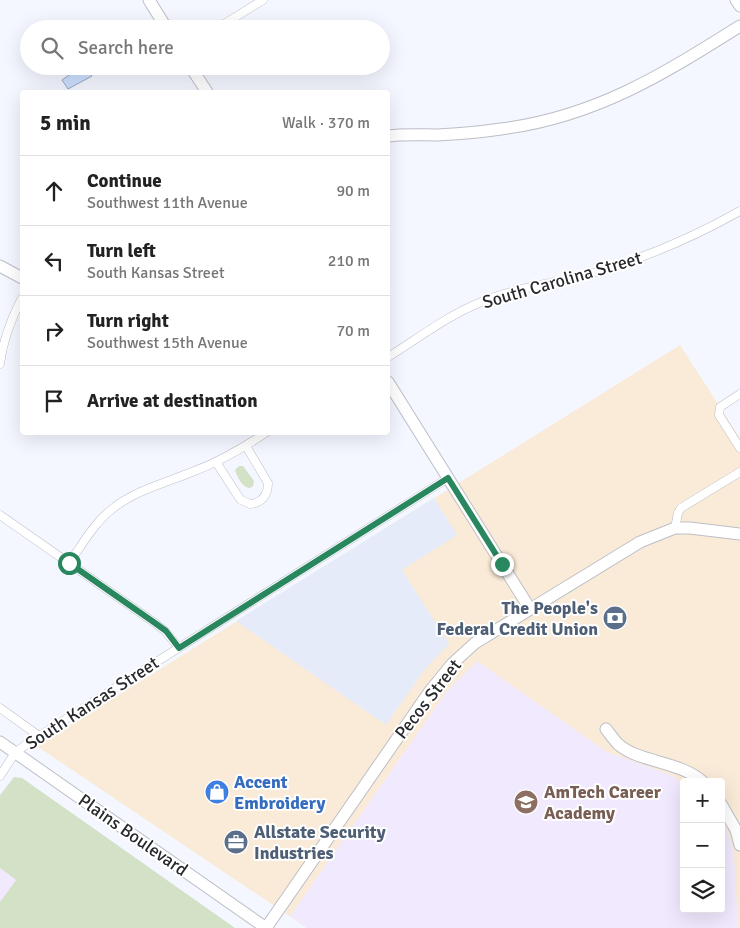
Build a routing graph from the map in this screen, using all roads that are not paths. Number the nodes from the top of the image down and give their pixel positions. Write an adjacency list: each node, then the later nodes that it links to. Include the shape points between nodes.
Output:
1 (148, 0): 5 (main road)
2 (263, 0): 6 (street)
3 (736, 0): 4 (main road)
4 (740, 6)
5 (160, 20)
6 (231, 20)
7 (740, 26): 10 (main road, via 675,67 576,113 502,130)
8 (196, 75): 9 (main road)
9 (205, 90)
10 (390, 136)
11 (740, 211): 15 (street, South Carolina Street, via 636,260 505,293 479,303)
12 (0, 266): 13 (main road)
13 (20, 277)
14 (20, 302): 16 (street, via 2,346)
15 (390, 356)
16 (0, 364)
17 (390, 385): 24 (main road)
18 (740, 394): 21 (street, via 720,407 718,415)
19 (262, 435): 20 (street)
20 (246, 446): 22 (street); 22 (street, via 268,483 268,490 261,501 250,504 241,500)
21 (740, 448)
22 (216, 462): 28 (street, via 124,500 96,525)
23 (740, 472): 26 (street, via 681,508)
24 (448, 478): 29 (main road); 30 (street, South Kansas Street)
25 (0, 515): 28 (street)
26 (675, 528): 27 (main road, Pecos Street); 29 (main road, Pecos Street, via 640,542)
27 (740, 534)
28 (69, 563): 30 (street, via 166,631)
29 (530, 609): 40 (main road, Pecos Street, via 475,643 442,676)
30 (179, 648): 33 (street, South Kansas Street)
31 (0, 708): 33 (street)
32 (606, 729): 37 (main road, via 628,750)
33 (39, 736): 35 (street, South Kansas Street)
34 (0, 742): 35 (main road, Plains Boulevard)
35 (16, 753): 36 (street, South Kansas Street); 40 (main road, Plains Boulevard)
36 (0, 776)
37 (699, 778)
38 (725, 811): 39 (main road)
39 (740, 845)
40 (266, 928)

